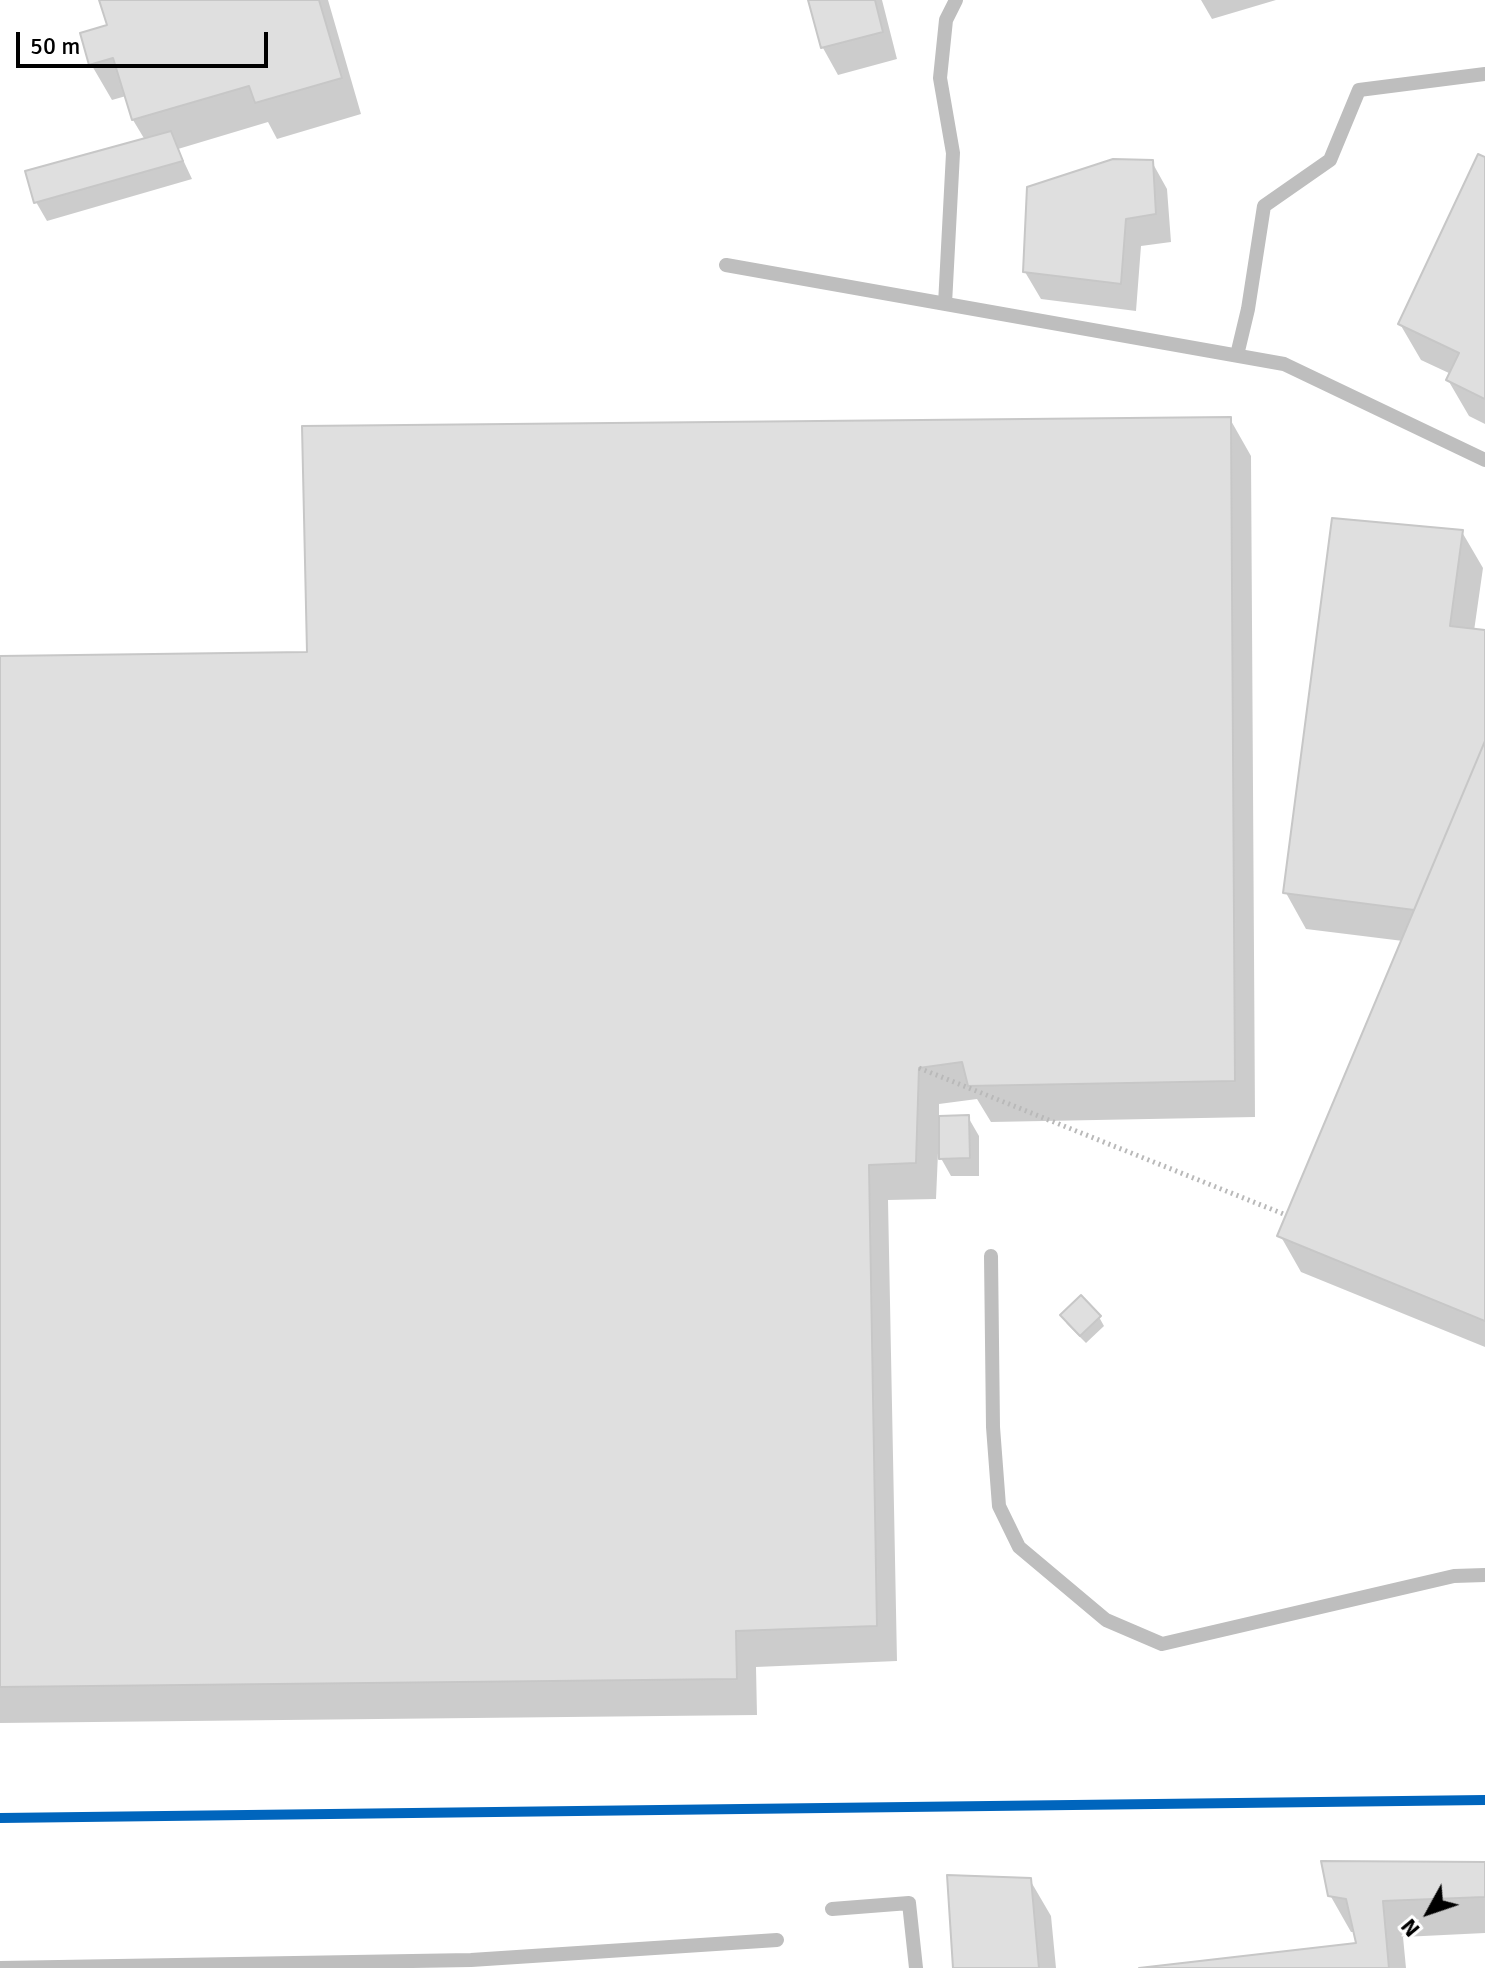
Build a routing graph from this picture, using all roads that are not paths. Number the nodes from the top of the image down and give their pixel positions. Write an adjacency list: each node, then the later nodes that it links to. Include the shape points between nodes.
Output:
1 (956, 0): 4 (lane, via 946,20 940,78 953,153)
2 (1485, 74): 5 (lane, via 1359,90 1330,160 1264,206)
3 (726, 265): 4 (lane)
4 (945, 304): 5 (lane)
5 (1237, 355): 6 (lane, via 1284,364)
6 (1485, 460)
7 (991, 1256): 8 (lane, via 999,1506 1019,1547 1106,1620 1162,1644 1454,1576)
8 (1485, 1575)
9 (832, 1909): 14 (lane, via 909,1903)
10 (777, 1940): 11 (lane)
11 (472, 1964): 12 (lane)
12 (367, 1965): 13 (lane)
13 (0, 1968)
14 (916, 1968)

